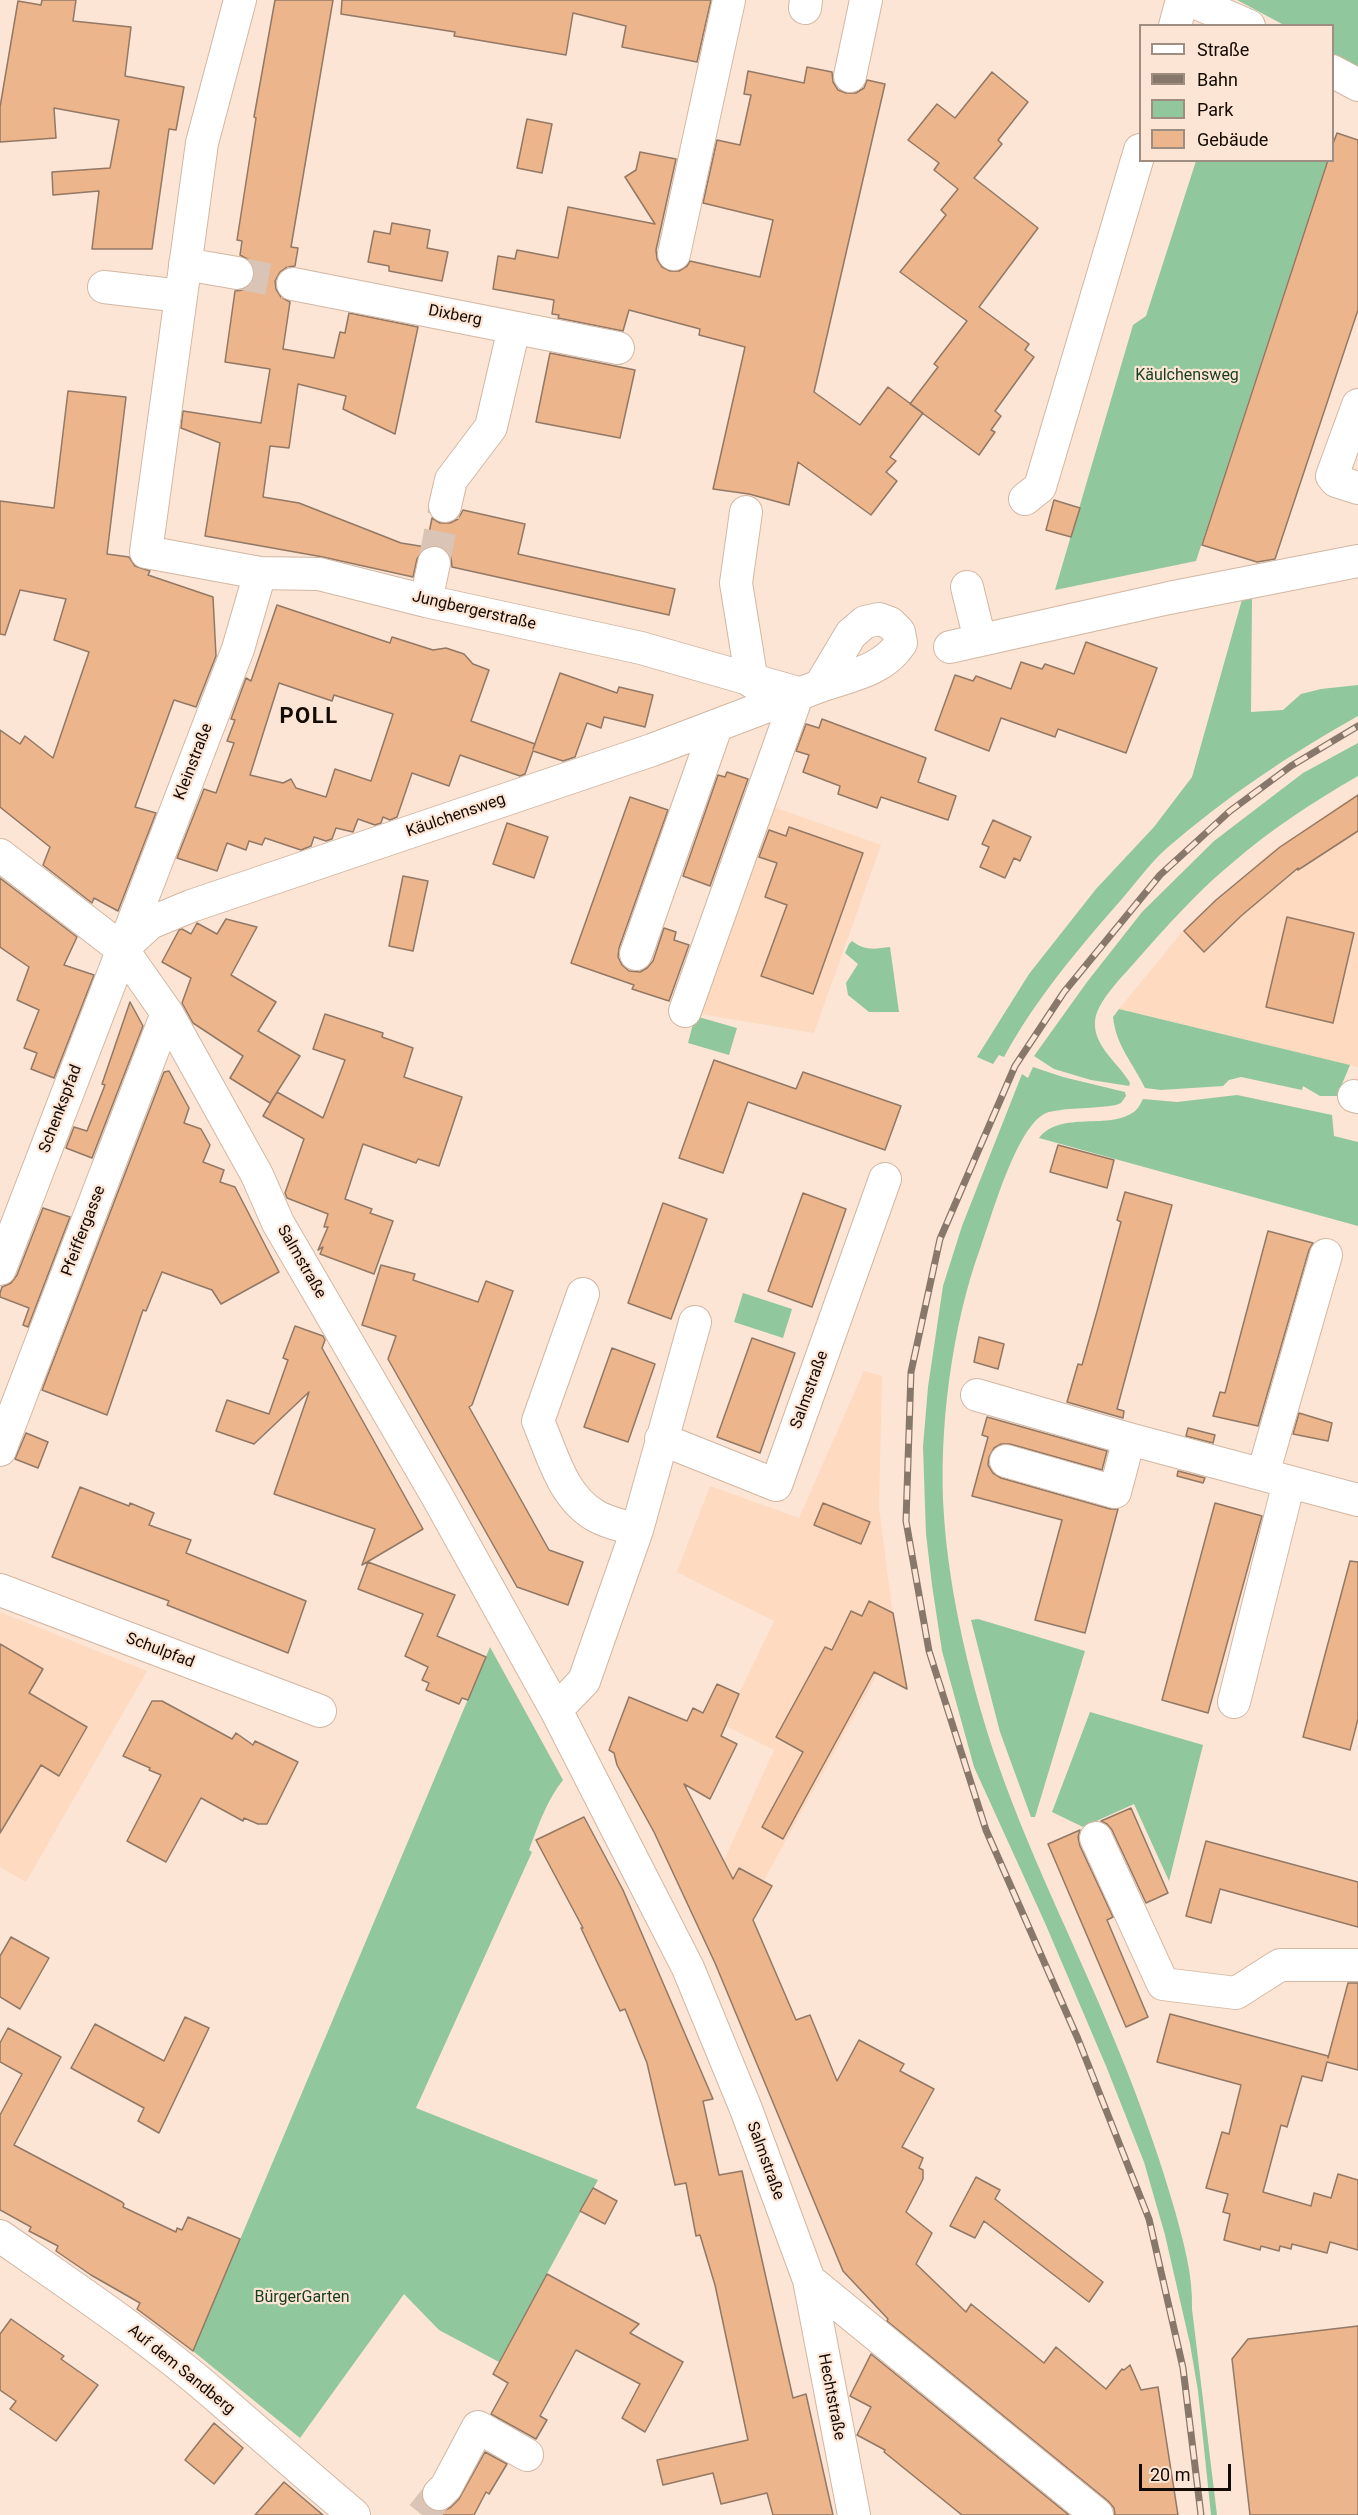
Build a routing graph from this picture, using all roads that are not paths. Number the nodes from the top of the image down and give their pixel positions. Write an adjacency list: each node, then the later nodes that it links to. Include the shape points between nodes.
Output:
1 (240, 0): 13 (street, via 202,144)
2 (729, 0): 12 (street)
3 (866, 0): 9 (street)
4 (1182, 0): 6 (street)
5 (1190, 0): 7 (street)
6 (1176, 24)
7 (1244, 24)
8 (1334, 72): 10 (street)
9 (850, 76)
10 (1358, 85)
11 (1139, 153): 22 (street, via 1040,487)
12 (675, 254)
13 (185, 264): 14 (street); 17 (street)
14 (237, 273)
15 (292, 284): 18 (street, Dixberg)
16 (104, 287): 17 (street)
17 (181, 296): 27 (street, Jungbergerstraße, via 146,552)
18 (514, 328): 19 (street, Dixberg); 23 (street, via 491,427 451,480)
19 (618, 348)
20 (1358, 405): 21 (street, via 1332,476)
21 (1358, 488)
22 (1025, 499)
23 (445, 506)
24 (746, 512): 32 (street, via 736,583)
25 (1358, 561): 30 (street)
26 (434, 563): 29 (street)
27 (260, 573): 29 (street, Jungbergerstraße, via 319,574); 36 (street, Kleinstraße, via 238,649)
28 (967, 587): 30 (street)
29 (426, 601): 32 (street, Jungbergerstraße, via 640,648)
30 (980, 640): 31 (street)
31 (950, 647)
32 (752, 682): 33 (street, Jungbergerstraße)
33 (809, 690): 34 (street, Käulchensweg); 38 (street)
34 (716, 727): 36 (street, Käulchensweg, via 191,906 150,923); 37 (street)
35 (0, 855): 36 (street, Salmstraße)
36 (122, 949): 39 (street, Salmstraße); 42 (street, Schenkspfad)
37 (636, 954)
38 (685, 1011)
39 (167, 1013): 48 (street, Pfeiffergasse); 55 (street, Salmstraße, via 240,1143 278,1223)
40 (885, 1179): 46 (street, Salmstraße, via 776,1485)
41 (1326, 1255): 50 (street)
42 (0, 1269)
43 (583, 1294): 52 (street, via 538,1421 577,1503 598,1517)
44 (695, 1322): 46 (street)
45 (977, 1395): 47 (street)
46 (661, 1439): 52 (street)
47 (1129, 1439): 49 (street, via 1115,1492); 50 (street)
48 (0, 1450)
49 (1006, 1461)
50 (1262, 1474): 51 (street); 54 (street)
51 (1358, 1500)
52 (637, 1530): 55 (street, via 584,1681)
53 (0, 1590): 56 (street, Schulpfad)
54 (1234, 1702)
55 (556, 1710): 60 (street, Salmstraße, via 688,1968 746,2109)
56 (320, 1712)
57 (1096, 1838): 58 (street, via 1163,1984 1236,1993 1280,1965)
58 (1358, 1965)
59 (0, 2236): 63 (street, Auf dem Sandberg, via 223,2401)
60 (809, 2280): 64 (street, Hechtstraße); 65 (street)
61 (527, 2455): 62 (street, via 478,2427)
62 (439, 2494)
63 (354, 2515)
64 (854, 2515)
65 (1097, 2515)

